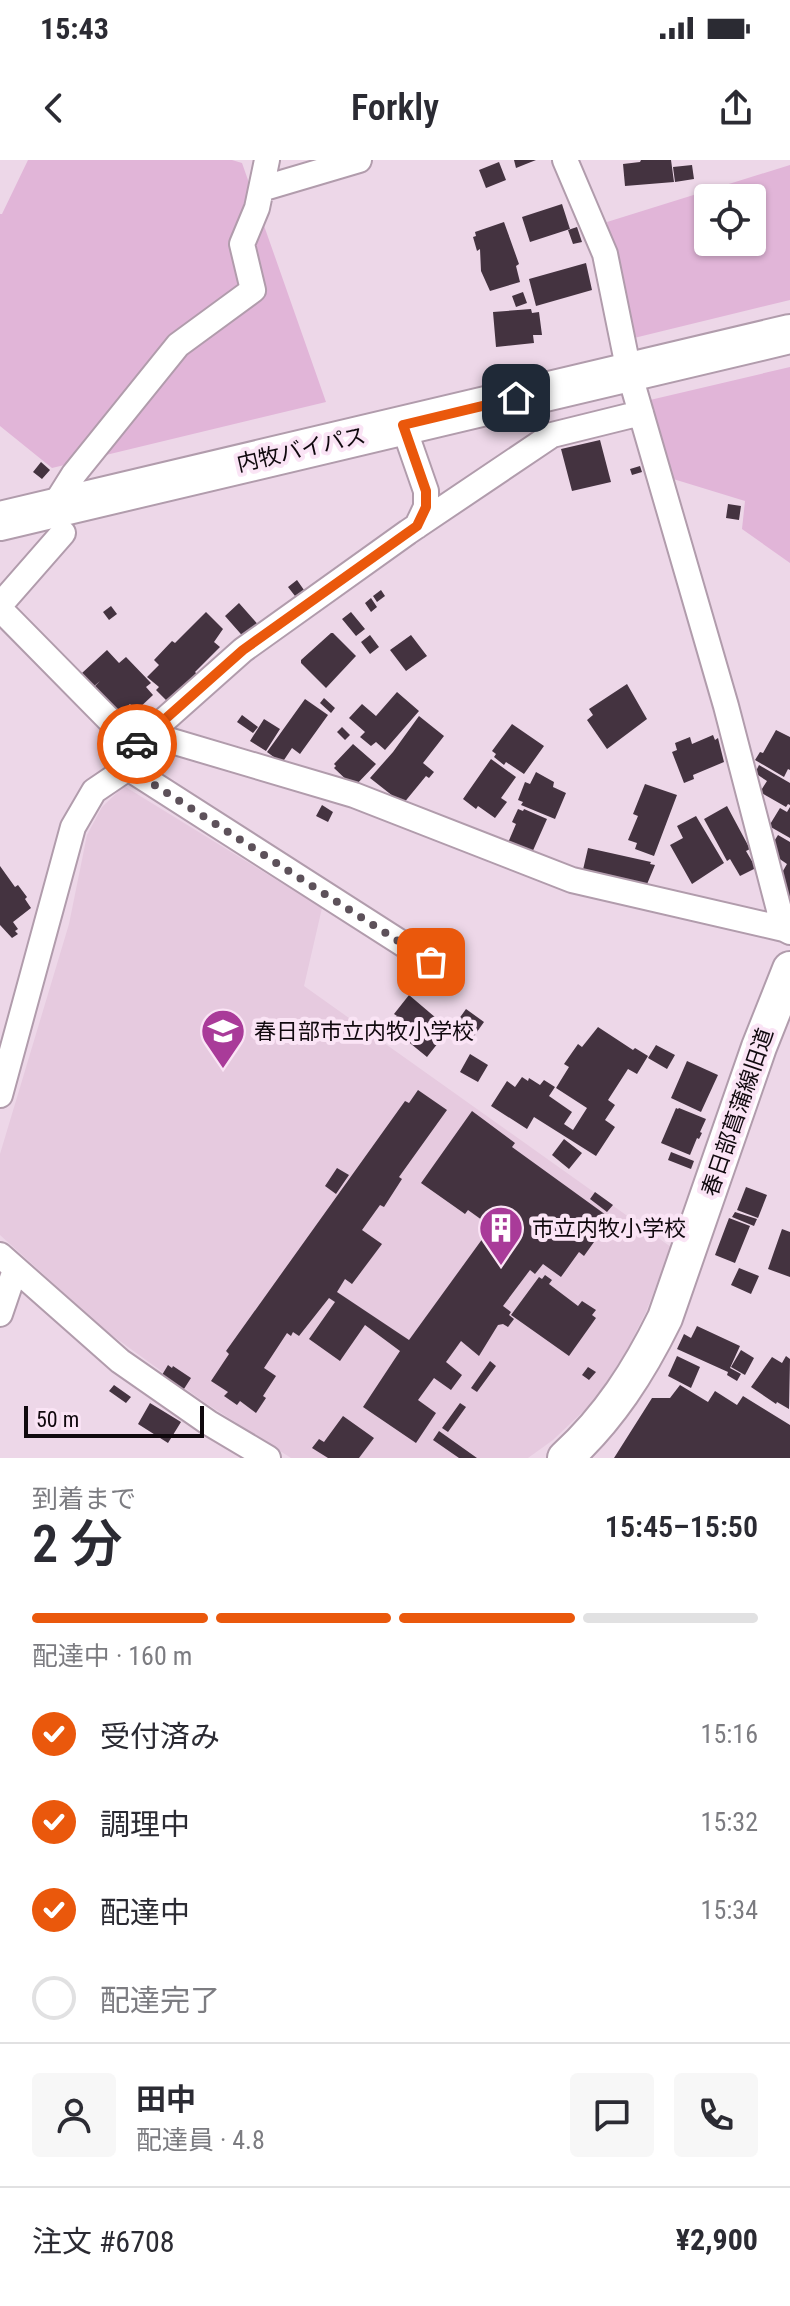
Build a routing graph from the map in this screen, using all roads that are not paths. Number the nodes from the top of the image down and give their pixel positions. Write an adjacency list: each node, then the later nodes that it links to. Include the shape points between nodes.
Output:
1 (267, 160): 4 (street)
2 (359, 160): 4 (street)
3 (565, 160): 6 (street, via 605,254)
4 (261, 189): 10 (street, via 242,244 253,290 178,345 74,474)
5 (790, 334): 6 (main road, 内牧バイパス)
6 (629, 372): 7 (street); 8 (main road, 内牧バイパス)
7 (641, 413): 11 (street, via 552,435); 14 (street)
8 (403, 425): 10 (main road, 内牧バイパス); 11 (street, via 426,491)
9 (0, 521): 10 (main road, 内牧バイパス)
10 (58, 521): 12 (street)
11 (417, 526): 13 (street, via 243,650)
12 (0, 607): 13 (street)
13 (137, 749): 14 (street, via 354,795 572,880); 15 (street); 17 (street, via 94,791 73,827)
14 (787, 930)
15 (431, 962)
16 (790, 969): 21 (street, 春日部菖蒲線旧道, via 665,1318 620,1398)
17 (0, 1095)
18 (8, 1263): 19 (street); 20 (street, via 120,1361)
19 (0, 1314)
20 (268, 1458)
21 (565, 1458)

